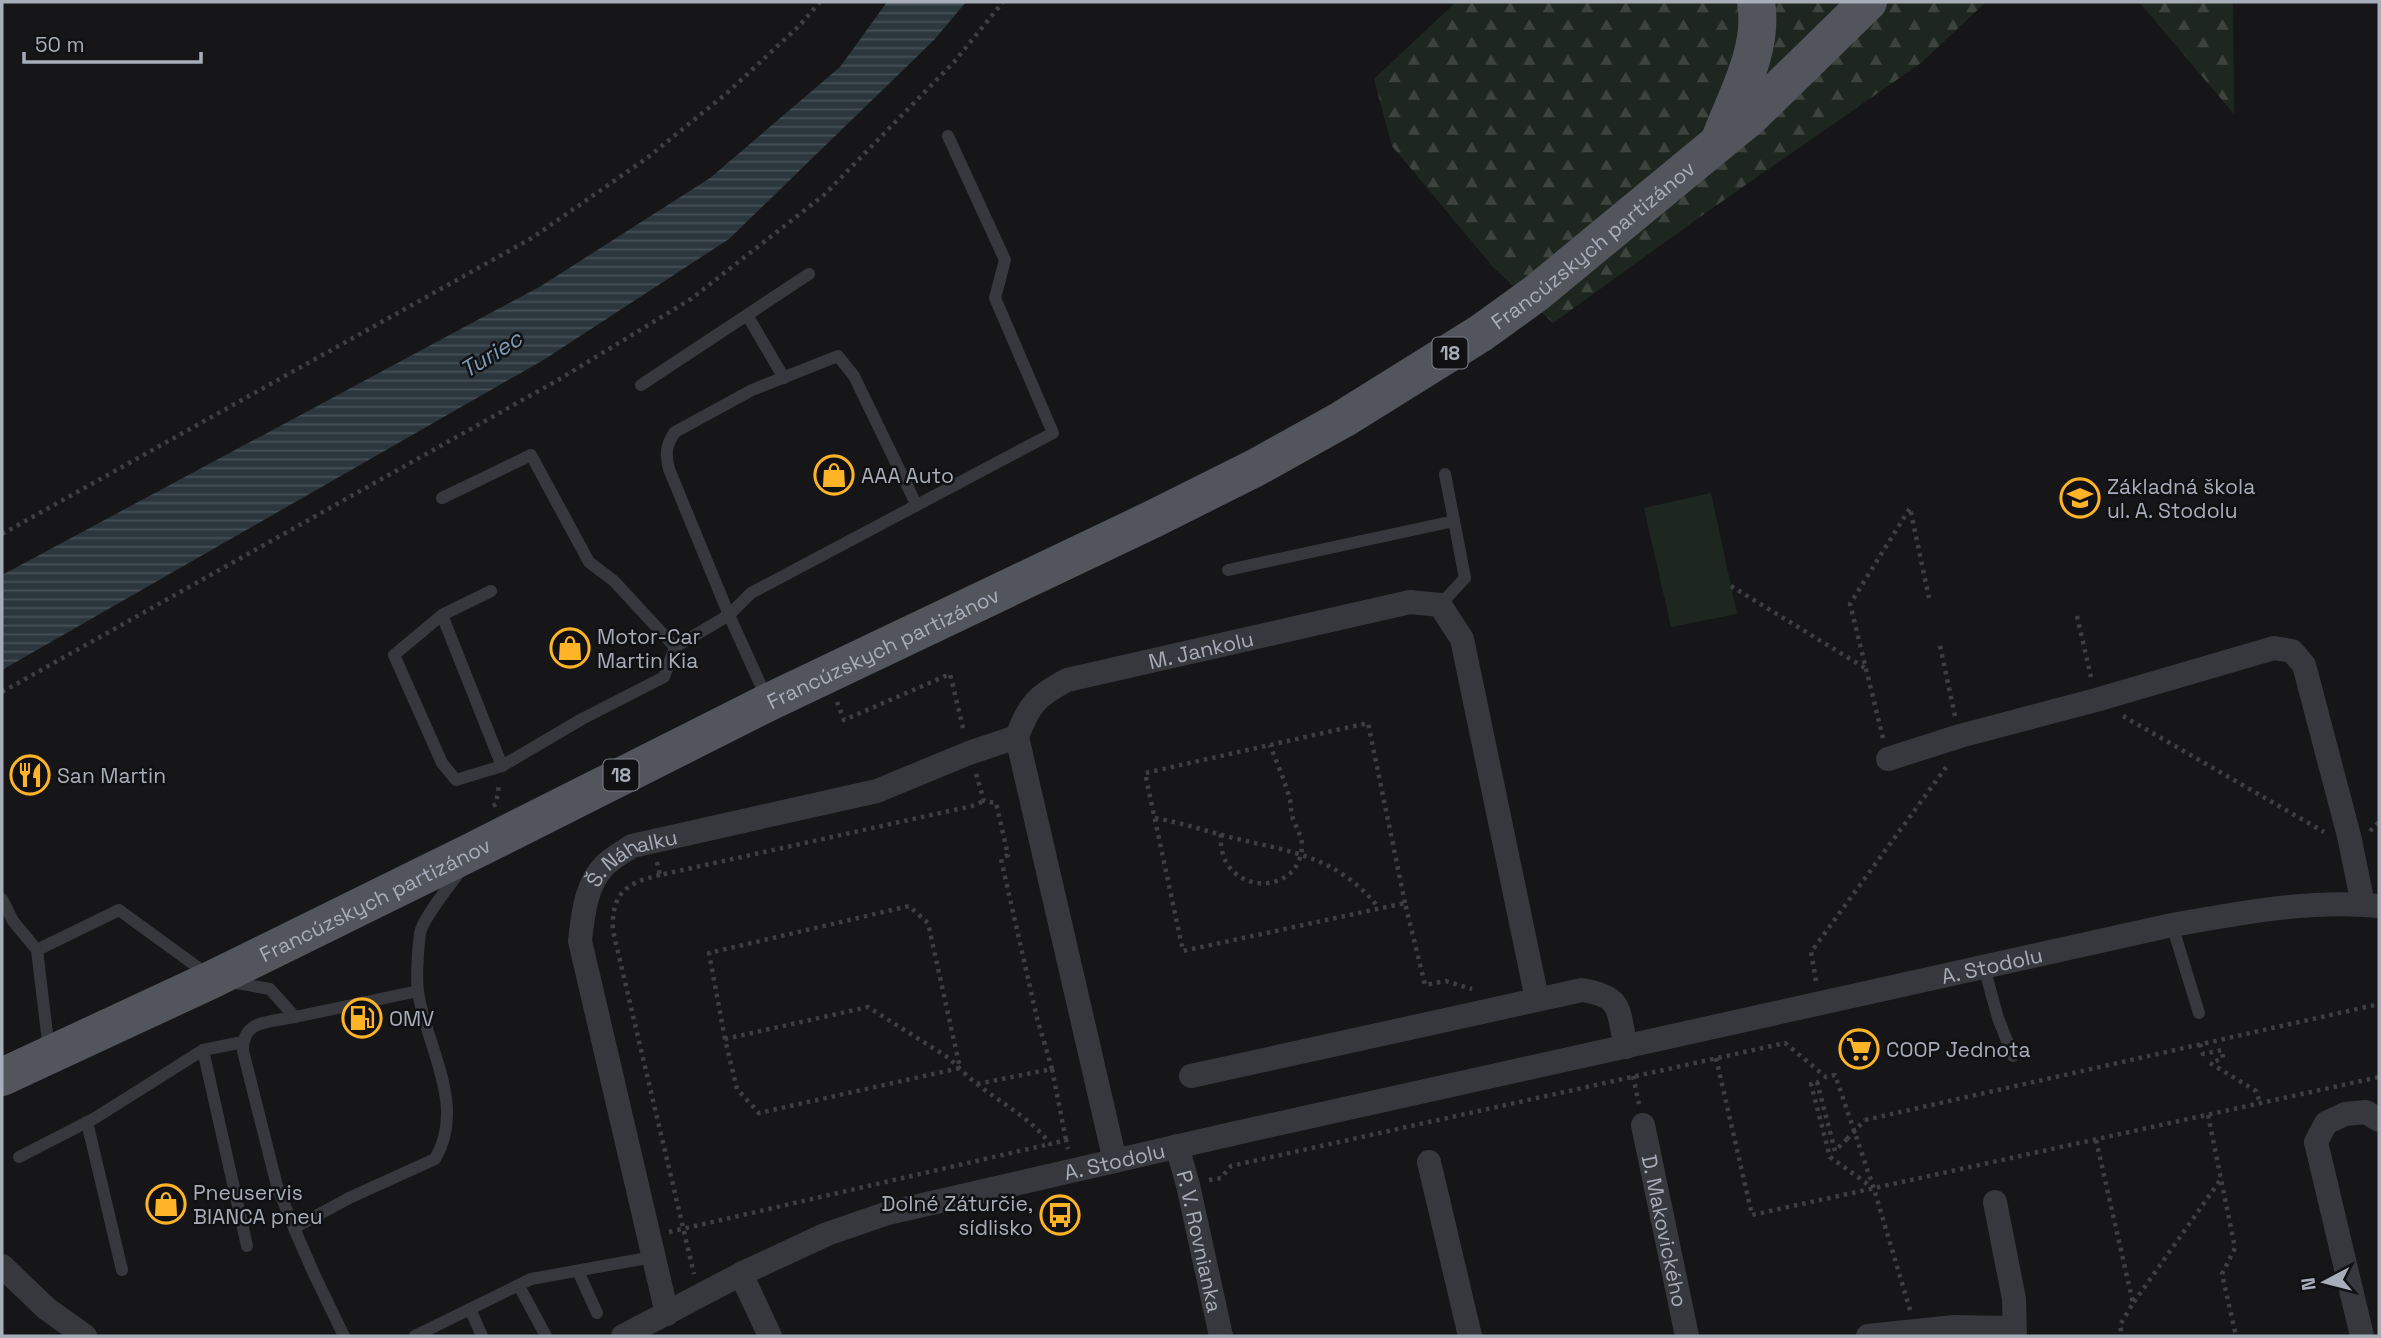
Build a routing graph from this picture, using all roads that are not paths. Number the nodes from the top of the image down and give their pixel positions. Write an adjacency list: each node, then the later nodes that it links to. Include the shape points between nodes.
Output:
1 (1756, 2): 4 (main road, via 1753,51)
2 (1868, 2): 4 (main road, 18)
3 (948, 136): 11 (lane, via 1005,260 995,298 1053,433)
4 (1718, 144): 19 (main road, Francúzskych partizánov / 18, via 1535,294 1397,387 1255,468)
5 (808, 274): 6 (lane)
6 (747, 315): 7 (lane); 8 (lane)
7 (784, 378): 11 (lane, via 838,356 854,376); 17 (lane, via 752,390 675,432 668,441 669,469)
8 (641, 385)
9 (1445, 474): 12 (lane)
10 (442, 498): 18 (lane, via 531,455 589,562 614,581)
11 (916, 504): 17 (lane, via 751,593)
12 (1454, 521): 13 (lane); 15 (lane, via 1465,578)
13 (1228, 570)
14 (491, 591): 16 (lane)
15 (1440, 605): 20 (street, M. Jankolu, via 1409,602 1067,680 1042,694 1024,717); 31 (street, via 1462,639)
16 (442, 615): 22 (lane); 22 (lane, via 394,655 442,762 456,780)
17 (729, 615): 18 (lane); 19 (lane)
18 (675, 647): 22 (lane, via 664,677)
19 (769, 702): 23 (main road, Francúzskych partizánov / 18)
20 (1017, 737): 47 (street); 52 (street, Š. Náhalku, via 877,791 632,846 603,867 590,889 580,941)
21 (1888, 759): 25 (street, A. Stodolu, via 2274,648 2292,651 2304,665 2349,836)
22 (502, 766)
23 (475, 850): 29 (main road, Francúzskych partizánov / 18); 30 (lane, via 420,930)
24 (2, 899): 27 (lane)
25 (2374, 900): 26 (street, A. Stodolu)
26 (2172, 925): 28 (street, A. Stodolu); 32 (lane)
27 (37, 950): 29 (lane, via 119,910); 37 (lane)
28 (1984, 967): 35 (street, A. Stodolu); 38 (lane)
29 (213, 979): 33 (lane, via 270,989); 37 (main road, Francúzskych partizánov / 18)
30 (418, 991): 33 (lane); 50 (lane, via 443,1081 448,1113 443,1146 435,1159)
31 (1537, 999): 35 (street, via 1582,990 1604,994 1616,1003); 39 (street)
32 (2199, 1013)
33 (295, 1017): 34 (lane, via 253,1026 245,1032)
34 (243, 1042): 36 (lane); 50 (lane, via 277,1186)
35 (1626, 1046): 45 (street, A. Stodolu)
36 (203, 1050): 43 (lane); 51 (lane)
37 (50, 1054): 40 (main road, Francúzskych partizánov / 18); 41 (street)
38 (2013, 1056)
39 (1191, 1076)
40 (2, 1077)
41 (2, 1091)
42 (2379, 1120): 73 (street, via 2365,1112 2346,1114 2326,1123 2316,1142)
43 (87, 1122): 46 (lane); 54 (lane)
44 (1643, 1125): 71 (street, D. Makovického)
45 (1177, 1146): 47 (street, A. Stodolu); 69 (street, P. V. Rovnianka)
46 (19, 1157)
47 (1115, 1161): 56 (street, A. Stodolu, via 888,1213 827,1234)
48 (1429, 1161): 70 (street)
49 (1995, 1202): 61 (street, via 2014,1299)
50 (294, 1228): 63 (lane)
51 (247, 1246)
52 (651, 1247): 55 (lane); 60 (street, Š. Náhalku)
53 (2, 1266): 62 (street, via 47,1309)
54 (122, 1270)
55 (578, 1271): 57 (lane, via 531,1279); 59 (lane)
56 (741, 1274): 60 (street, A. Stodolu); 68 (street)
57 (519, 1286): 58 (lane); 66 (lane)
58 (470, 1309): 64 (lane); 65 (lane)
59 (597, 1313)
60 (654, 1325): 67 (street, A. Stodolu)
61 (2014, 1332): 72 (street, via 1954,1327)
62 (85, 1336)
63 (344, 1336)
64 (416, 1336)
65 (482, 1336)
66 (546, 1336)
67 (623, 1336)
68 (770, 1336)
69 (1221, 1336)
70 (1470, 1336)
71 (1688, 1336)
72 (1868, 1336)
73 (2362, 1336)

